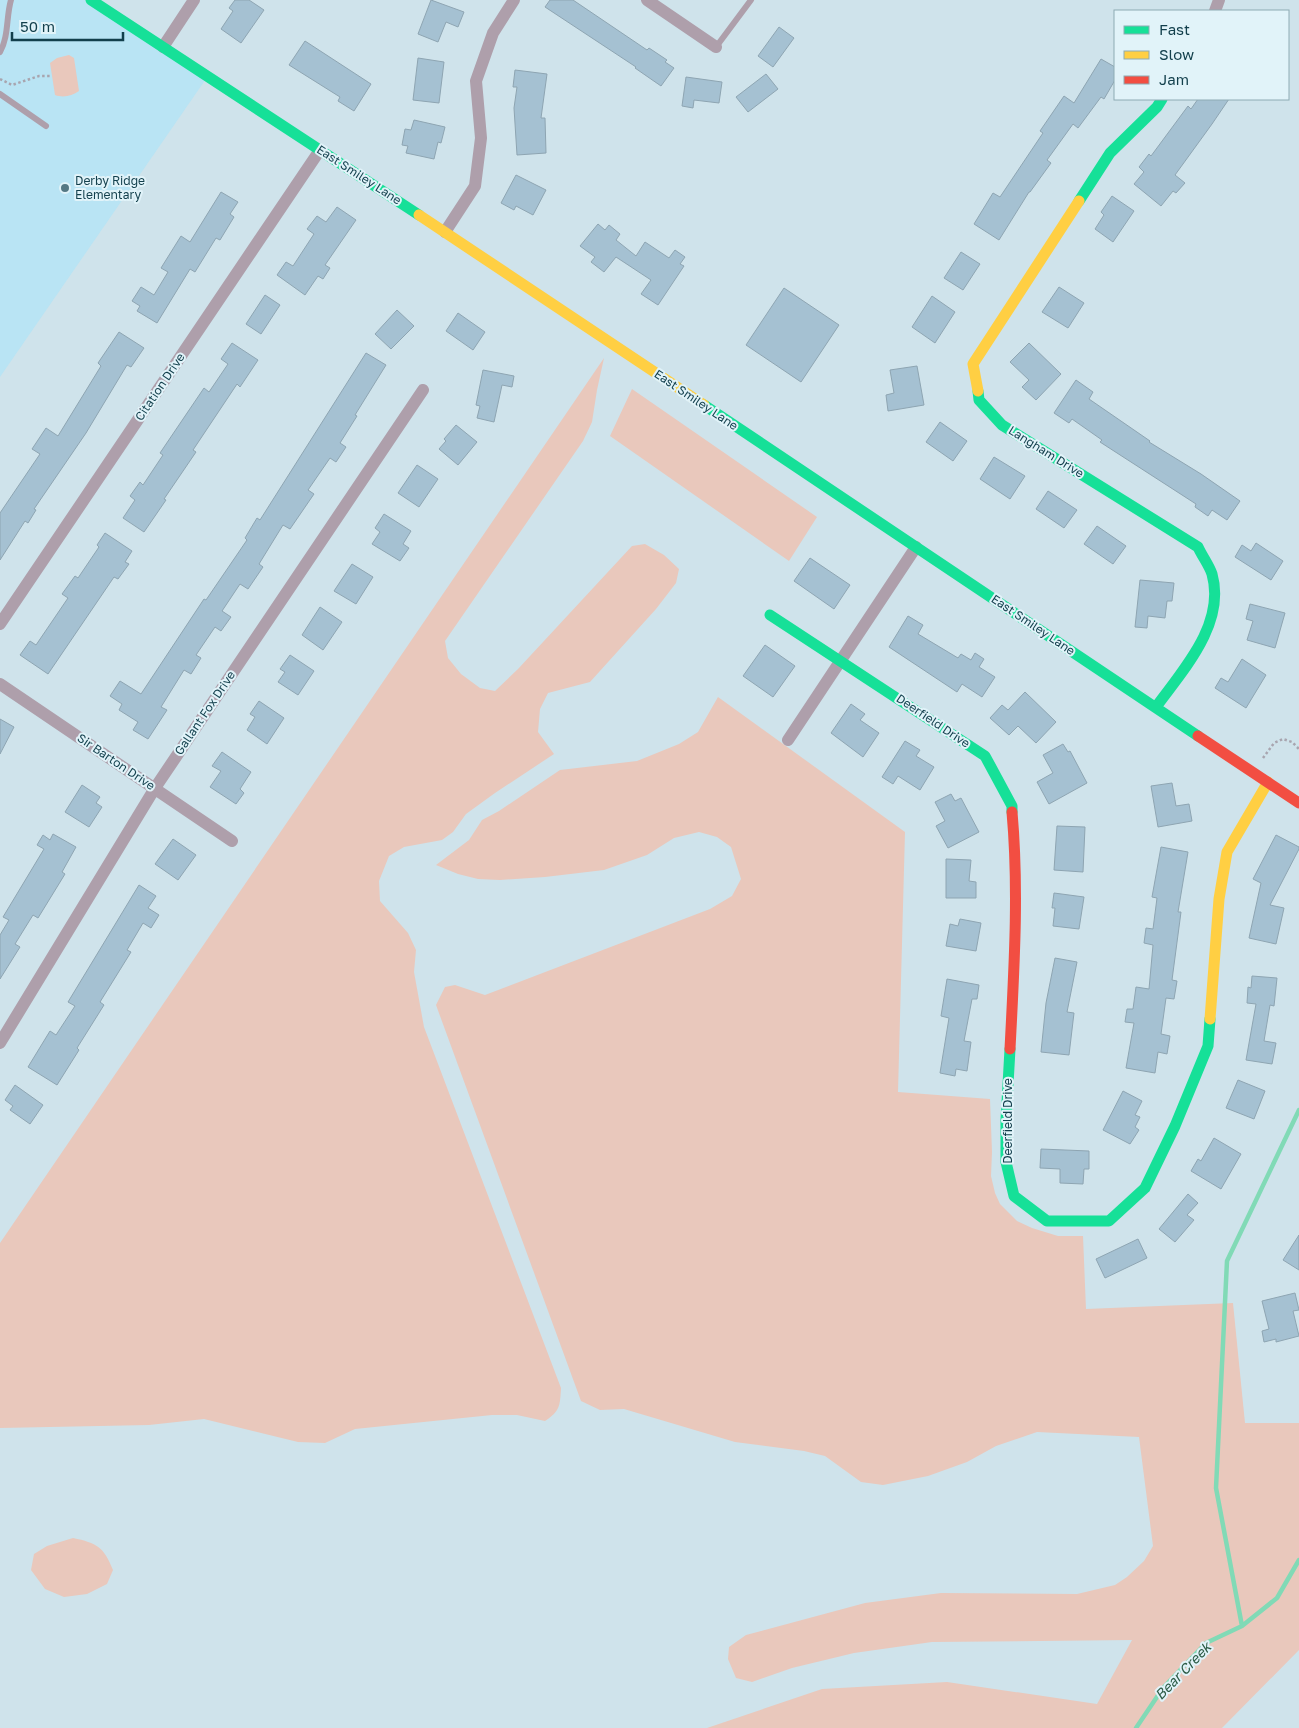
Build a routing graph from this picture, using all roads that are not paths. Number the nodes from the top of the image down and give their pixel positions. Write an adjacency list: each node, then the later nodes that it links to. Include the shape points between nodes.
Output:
1 (12, 0): 9 (lane, via 8,10 8,30)
2 (91, 0): 7 (street, East Smiley Lane)
3 (194, 0): 7 (street)
4 (514, 0): 14 (street, via 493,33 476,81 481,138 474,186)
5 (647, 0): 8 (street)
6 (751, 0): 8 (lane)
7 (163, 47): 13 (street, East Smiley Lane)
8 (716, 47)
9 (0, 52)
10 (0, 94): 12 (lane)
11 (1161, 100): 21 (street, Langham Drive, via 1110,153 972,364 979,400 1002,425 1198,547 1212,574 1216,599 1204,637)
12 (46, 126)
13 (320, 150): 14 (street, East Smiley Lane); 18 (street, Citation Drive)
14 (446, 232): 16 (street, East Smiley Lane)
15 (423, 390): 24 (street, Gallant Fox Drive)
16 (916, 547): 19 (street); 21 (street, East Smiley Lane)
17 (770, 615): 19 (street, Deerfield Drive)
18 (0, 624)
19 (842, 661): 22 (street); 23 (street, Deerfield Drive, via 985,756 1012,806 1016,858 1015,951 1006,1162 1014,1196 1047,1221 1109,1221 1145,1188 1208,1046 1219,899 1227,852)
20 (0, 684): 24 (street, Sir Barton Drive)
21 (1156, 707): 23 (street, East Smiley Lane)
22 (788, 740)
23 (1268, 782): 25 (street, East Smiley Lane)
24 (155, 788): 26 (street, Sir Barton Drive); 27 (street, Gallant Fox Drive)
25 (1299, 803)
26 (232, 841)
27 (0, 1043)

